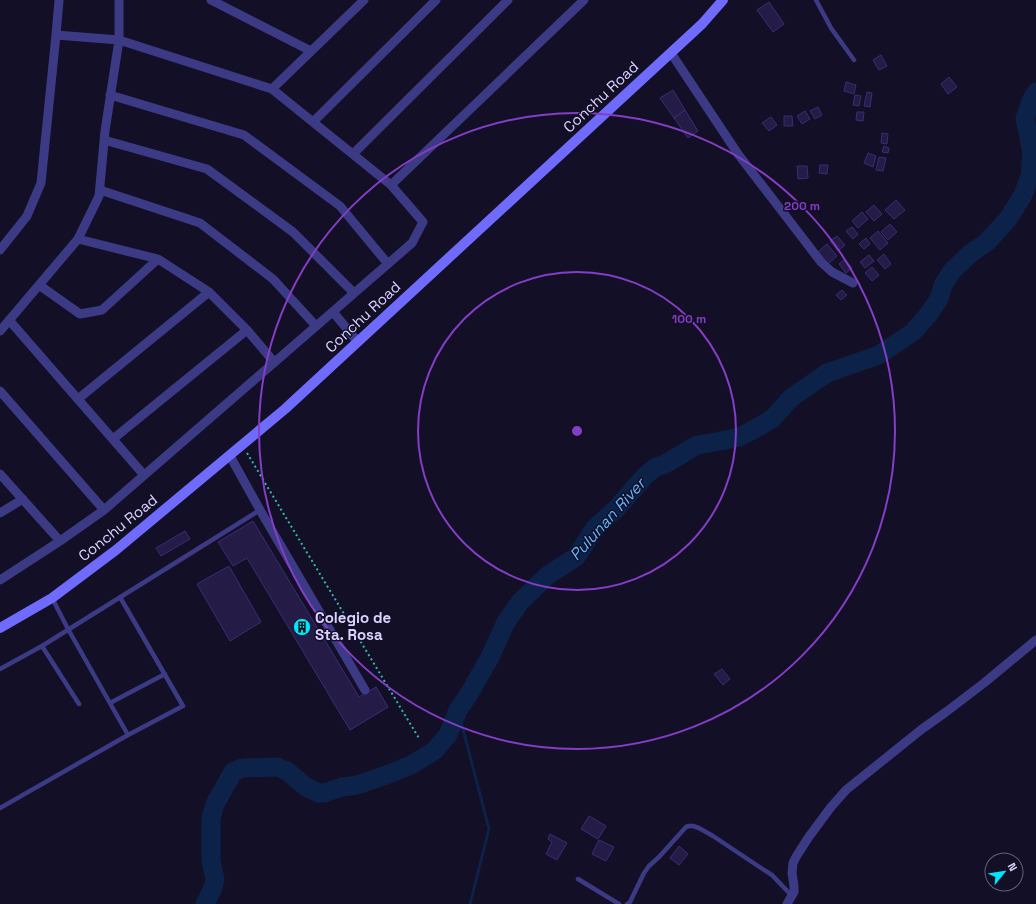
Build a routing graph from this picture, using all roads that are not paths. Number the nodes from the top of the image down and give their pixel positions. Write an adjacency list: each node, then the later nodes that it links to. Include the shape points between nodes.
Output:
1 (59, 0): 10 (street)
2 (119, 0): 11 (street)
3 (211, 0): 12 (street)
4 (364, 0): 12 (street)
5 (436, 0): 17 (street)
6 (508, 0): 19 (street)
7 (584, 0): 20 (street)
8 (723, 0): 13 (main road, Conchu Road)
9 (816, 0): 14 (lane, via 831,28)
10 (56, 35): 11 (street); 23 (street, via 41,183 27,216)
11 (119, 40): 15 (street); 16 (street)
12 (311, 51): 15 (street)
13 (671, 53): 26 (street, via 738,154 821,262 832,272); 35 (main road, Conchu Road)
14 (854, 60)
15 (272, 89): 17 (street)
16 (110, 95): 18 (street); 25 (street, via 244,135 340,206)
17 (313, 122): 19 (street)
18 (104, 140): 21 (street); 29 (street, via 207,169 293,232)
19 (353, 154): 20 (street)
20 (392, 185): 25 (street, via 423,222 412,243)
21 (100, 190): 22 (street); 32 (street, via 200,223 273,279)
22 (78, 239): 24 (street); 27 (street)
23 (0, 250)
24 (158, 258): 27 (street, via 102,310 80,314); 28 (street)
25 (388, 264): 29 (street)
26 (853, 283)
27 (39, 286): 31 (street)
28 (208, 292): 33 (street); 38 (street)
29 (354, 293): 30 (street)
30 (332, 312): 32 (street); 35 (street)
31 (9, 320): 34 (street); 38 (street)
32 (316, 326): 36 (street)
33 (247, 330): 36 (street); 39 (street)
34 (0, 331)
35 (358, 342): 40 (main road, Conchu Road)
36 (274, 362): 42 (street)
37 (0, 391): 44 (street)
38 (78, 399): 39 (street)
39 (113, 438): 42 (street)
40 (230, 456): 45 (street); 50 (main road, Conchu Road, via 116,550)
41 (0, 474): 43 (street)
42 (144, 475): 44 (street)
43 (23, 499): 46 (street); 47 (street)
44 (104, 510): 47 (street)
45 (260, 510): 49 (lane); 57 (street)
46 (0, 514)
47 (60, 541): 48 (street)
48 (0, 580)
49 (120, 597): 52 (lane); 56 (lane)
50 (52, 598): 51 (main road, Conchu Road); 52 (lane)
51 (0, 628)
52 (68, 629): 54 (lane); 58 (lane)
53 (1036, 640): 63 (street, via 846,790 796,856 792,868 794,892)
54 (42, 646): 55 (lane); 59 (lane)
55 (0, 669)
56 (165, 674): 58 (lane); 60 (lane, via 183,706)
57 (365, 690)
58 (110, 703): 60 (lane)
59 (79, 704)
60 (128, 734): 61 (lane)
61 (0, 808)
62 (578, 879): 64 (lane)
63 (789, 900): 65 (lane, via 784,887 772,876 713,836 689,826 649,866)
64 (619, 904)
65 (627, 904)

